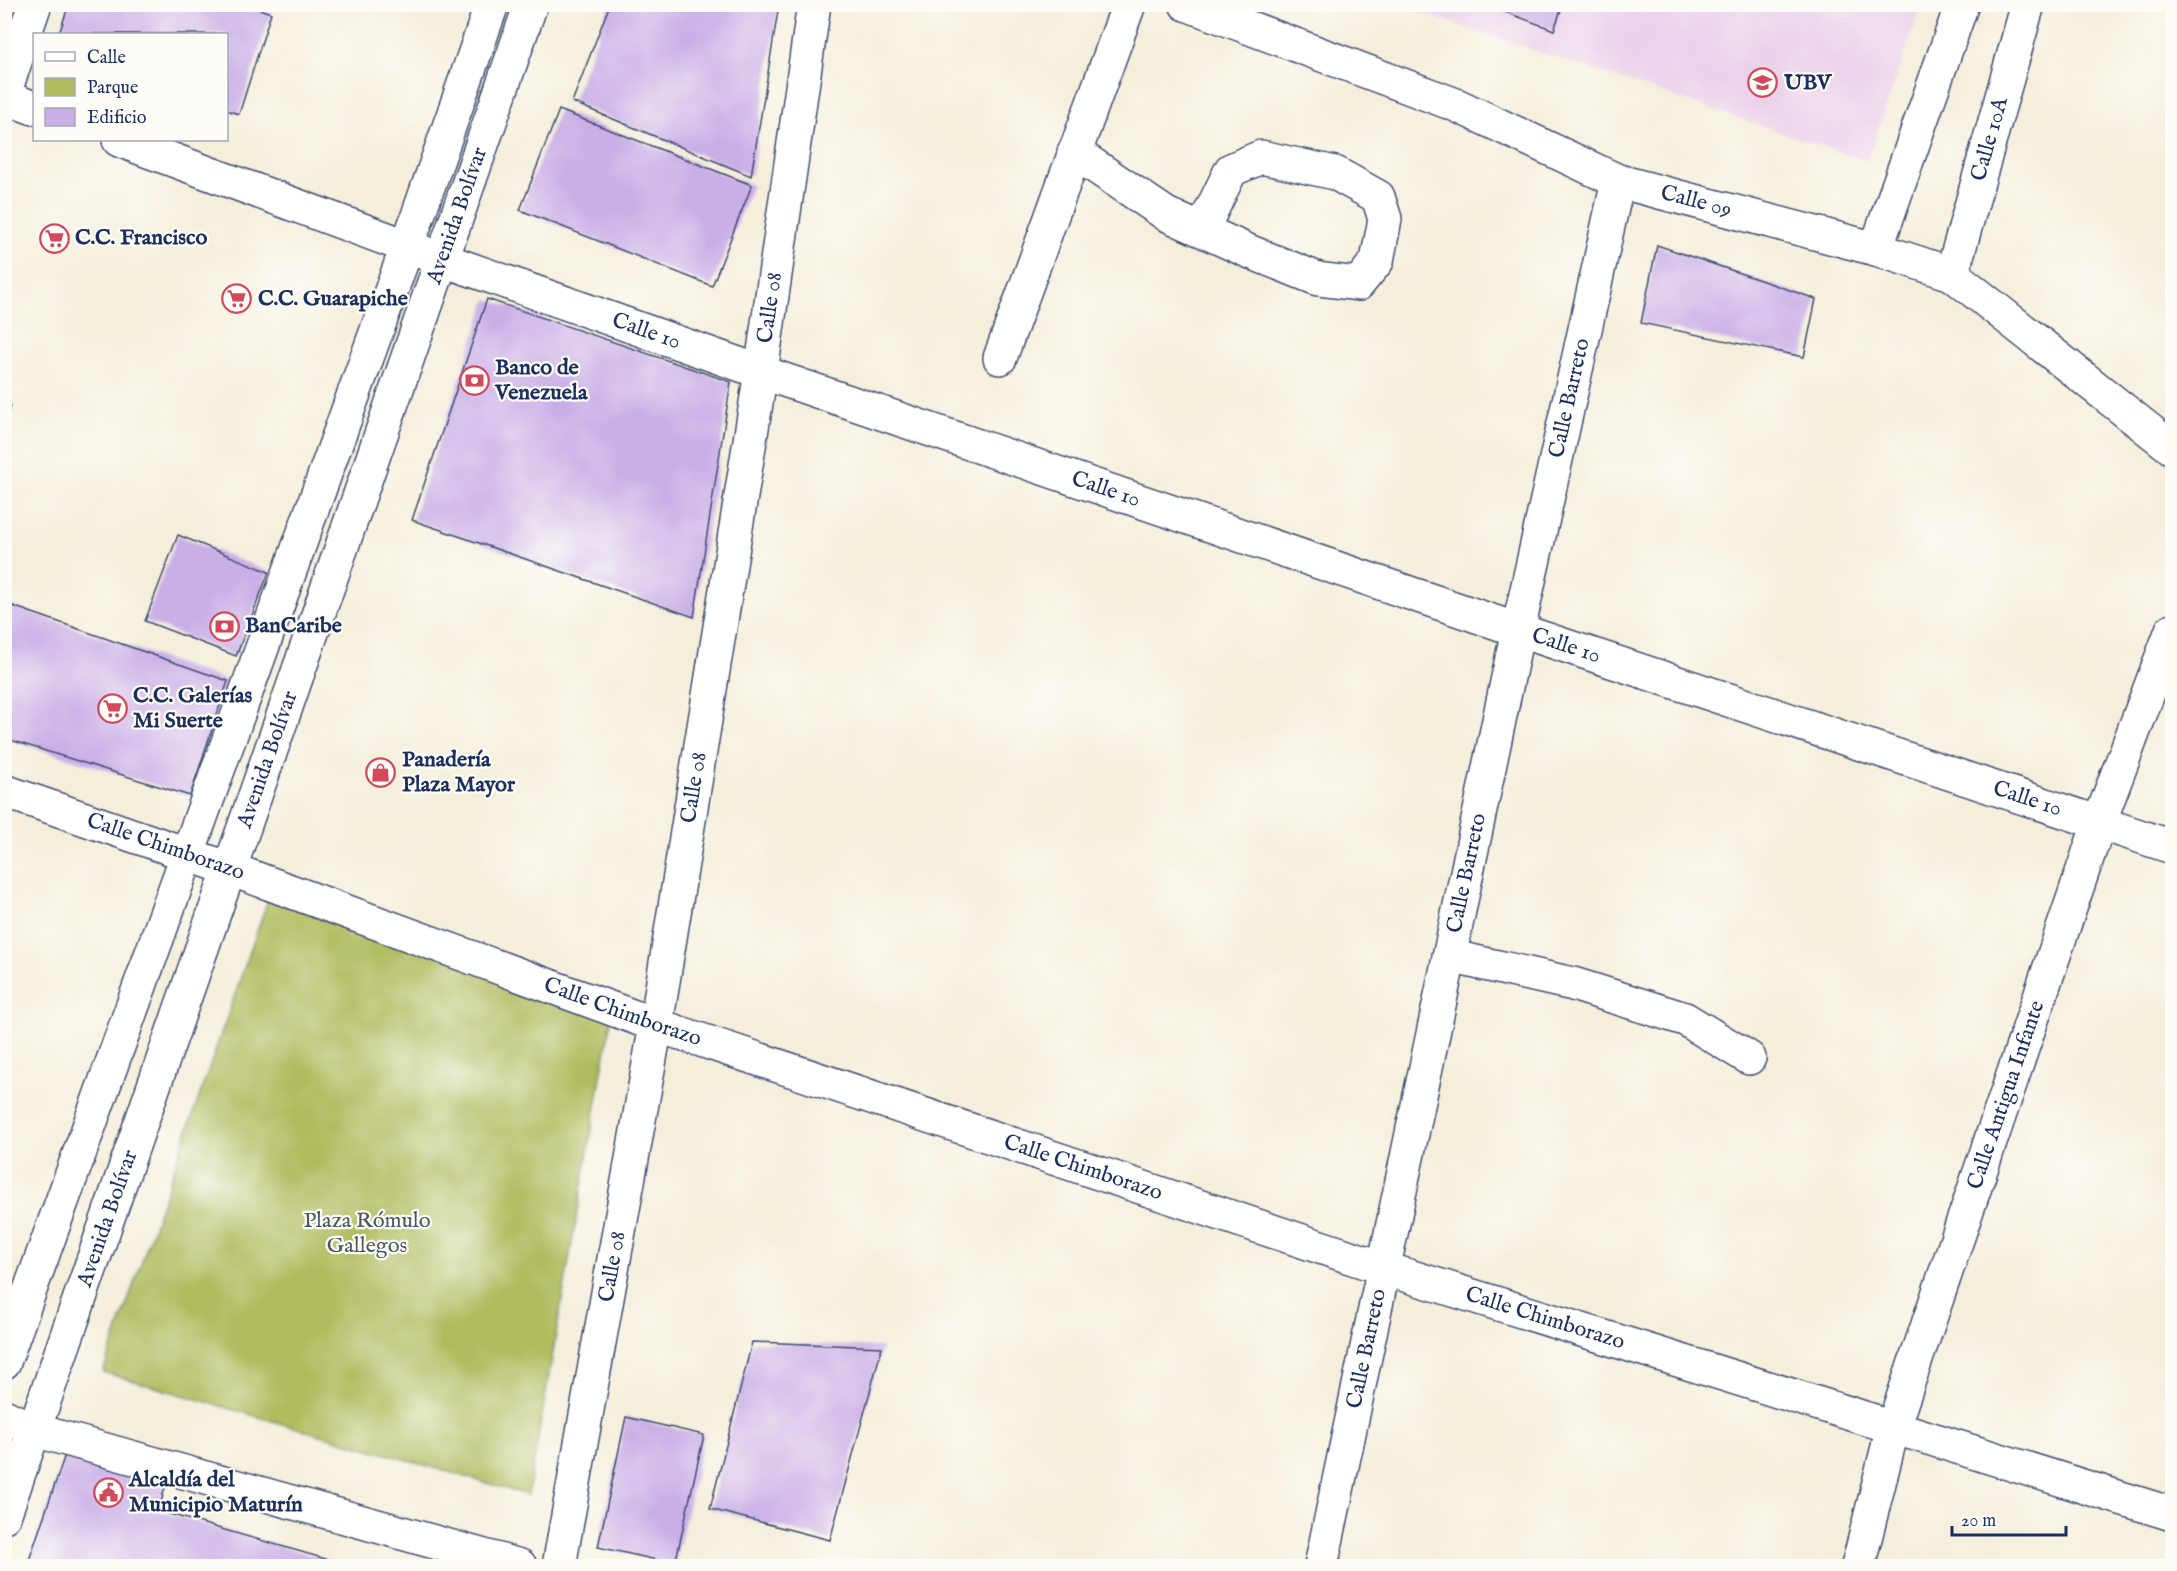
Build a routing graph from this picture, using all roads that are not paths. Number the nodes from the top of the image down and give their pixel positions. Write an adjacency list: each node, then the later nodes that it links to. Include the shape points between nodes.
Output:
1 (34, 4): 9 (street)
2 (492, 4): 15 (street, Avenida Bolívar)
3 (531, 4): 17 (street, Avenida Bolívar)
4 (814, 4): 20 (street, Calle 08)
5 (1129, 4): 12 (street)
6 (1186, 4): 13 (street, Calle 09, via 1455,105)
7 (1962, 4): 16 (street)
8 (2028, 4): 18 (street, Calle 10A)
9 (4, 95): 10 (street)
10 (33, 108)
11 (122, 141): 15 (street, Calle 10)
12 (1074, 152): 14 (street, via 1166,213); 19 (street)
13 (1618, 181): 16 (street, Calle 09); 22 (street, Calle Barreto)
14 (1202, 230): 14 (street, via 1318,279 1358,284 1377,261 1385,219 1378,197 1335,173 1261,157 1231,170)
15 (407, 247): 17 (street, Calle 10); 27 (street, Avenida Bolívar)
16 (1876, 249): 18 (street, Calle 09)
17 (441, 259): 20 (street, Calle 10); 28 (street, Avenida Bolívar)
18 (1953, 274): 21 (street, Calle 09)
19 (1000, 358)
20 (760, 372): 22 (street, Calle 10); 30 (street, Calle 08)
21 (2172, 448)
22 (1518, 630): 25 (street, Calle 10); 29 (street, Calle Barreto)
23 (2172, 630): 25 (street, Calle Antigua Infante)
24 (4, 791): 27 (street, Calle Chimborazo)
25 (2099, 823): 26 (street, Calle 10); 35 (street, Calle Antigua Infante)
26 (2172, 847)
27 (186, 855): 28 (street, Calle Chimborazo); 33 (street, Avenida Bolívar)
28 (230, 869): 30 (street, Calle Chimborazo); 36 (street, Avenida Bolívar)
29 (1449, 956): 31 (street, via 1573,984 1685,1019); 32 (street, Calle Barreto)
30 (656, 1025): 32 (street, Calle Chimborazo); 40 (street, Calle 08)
31 (1749, 1058)
32 (1383, 1268): 35 (street, Calle Chimborazo); 41 (street, Calle Barreto)
33 (4, 1362)
34 (4, 1416): 36 (street)
35 (1893, 1427): 37 (street, Calle Chimborazo); 42 (street, Calle Antigua Infante)
36 (34, 1430): 38 (street, Avenida Bolívar); 39 (street)
37 (2172, 1514)
38 (4, 1516)
39 (520, 1566)
40 (559, 1566)
41 (1321, 1566)
42 (1858, 1566)

